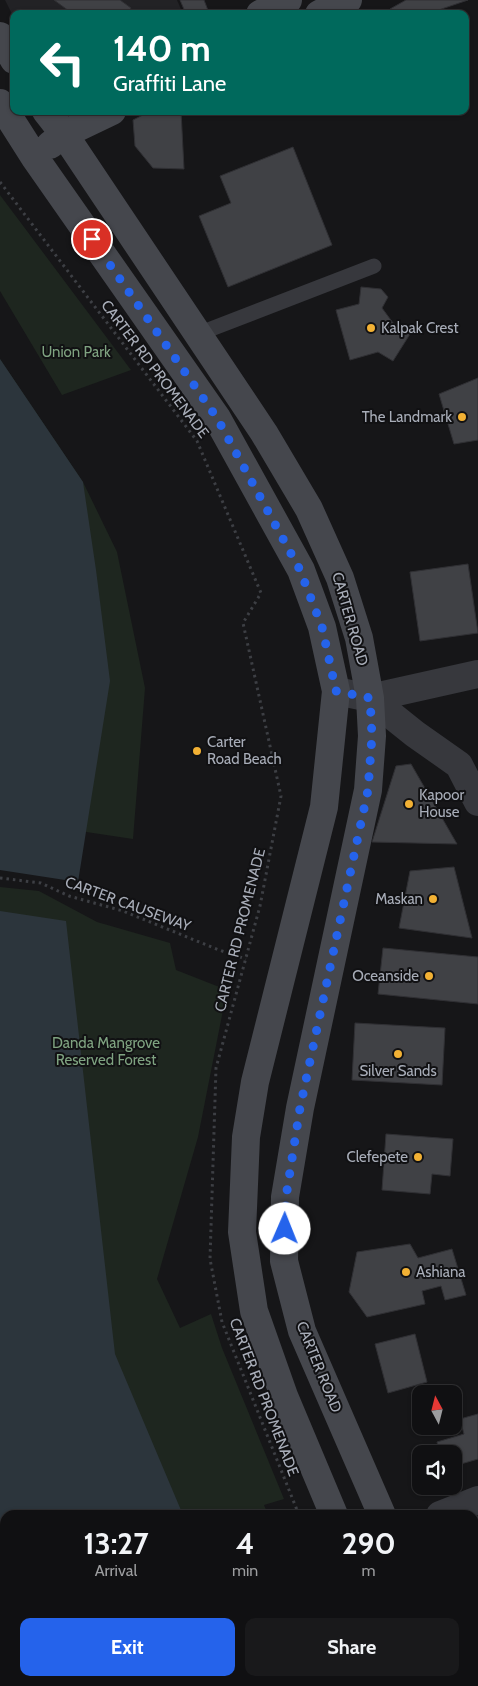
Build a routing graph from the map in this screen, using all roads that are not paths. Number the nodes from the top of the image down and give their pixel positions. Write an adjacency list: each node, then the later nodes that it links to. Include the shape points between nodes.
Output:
1 (288, 0): 3 (main road)
2 (348, 0): 4 (main road)
3 (268, 10)
4 (327, 10)
5 (0, 36): 6 (main road)
6 (10, 53)
7 (0, 103): 10 (main road, CARTER ROAD)
8 (79, 115): 9 (main road)
9 (55, 118): 10 (main road); 12 (main road, CARTER ROAD)
10 (27, 147): 14 (main road, CARTER ROAD, via 221,427 300,570 322,627)
11 (374, 266): 12 (lane)
12 (198, 334): 15 (main road, CARTER ROAD, via 264,433 309,510 340,578 358,638)
13 (478, 674): 15 (street)
14 (336, 691): 15 (street); 18 (main road, CARTER ROAD, via 324,807 255,1082 246,1137 242,1232 254,1311 284,1396)
15 (370, 698): 16 (street, via 459,765); 19 (main road, CARTER ROAD, via 372,736 368,790 300,1108 286,1197 284,1261 302,1331)
16 (478, 802)
17 (478, 1500): 20 (street)
18 (332, 1510)
19 (380, 1510)
20 (453, 1510)

